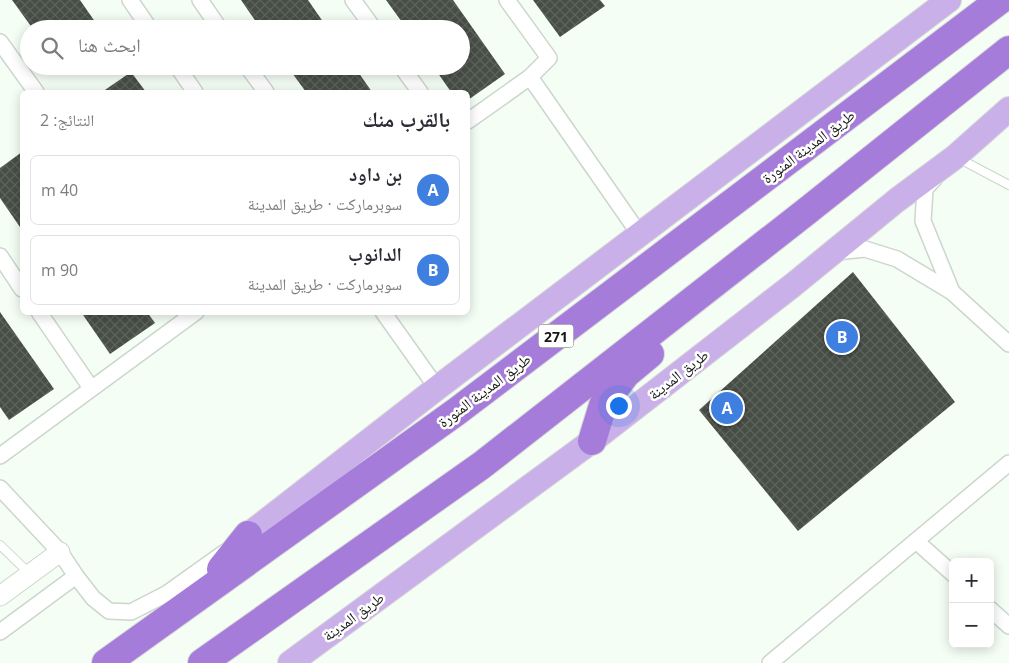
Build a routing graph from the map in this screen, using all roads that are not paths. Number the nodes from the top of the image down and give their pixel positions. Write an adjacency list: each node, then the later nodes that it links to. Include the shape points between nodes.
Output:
1 (130, 0): 7 (street)
2 (200, 0): 8 (street)
3 (353, 0): 9 (street)
4 (507, 0): 17 (street, via 549,58)
5 (949, 0): 26 (main road)
6 (1000, 0): 50 (highway, طريق المدينة المنورة / 271, via 456,412)
7 (144, 20)
8 (214, 20)
9 (367, 20)
10 (0, 42): 12 (street)
11 (1009, 50): 30 (highway)
12 (20, 70)
13 (24, 75): 18 (street)
14 (183, 75): 19 (street)
15 (254, 75): 20 (street)
16 (408, 75): 21 (street)
17 (530, 77): 23 (street); 26 (street)
18 (35, 90)
19 (194, 90)
20 (265, 90)
21 (419, 90)
22 (1009, 109): 24 (main road, طريق المدينة)
23 (470, 120)
24 (955, 157): 25 (lane); 28 (main road, طريق المدينة); 31 (street, via 925,189 923,221)
25 (1009, 185)
26 (640, 235): 37 (main road)
27 (0, 256): 29 (street)
28 (793, 285): 31 (street, via 836,252 865,250 897,259); 38 (main road, طريق المدينة)
29 (20, 286)
30 (708, 288): 38 (highway, via 690,319 626,374 603,404); 55 (highway, via 482,465)
31 (952, 292): 35 (street)
32 (41, 315): 36 (street)
33 (192, 315): 36 (street)
34 (384, 315): 37 (street)
35 (1009, 344)
36 (91, 388): 39 (street)
37 (437, 388): 42 (main road)
38 (592, 441): 56 (main road, طريق المدينة)
39 (0, 456)
40 (1009, 463): 43 (street)
41 (0, 488): 45 (street)
42 (248, 535): 48 (street, via 166,594 131,612 109,611 93,598); 50 (highway)
43 (916, 541): 46 (street); 57 (street)
44 (0, 545): 47 (lane)
45 (60, 552): 47 (street); 48 (street)
46 (949, 570)
47 (30, 574): 49 (street)
48 (76, 576): 53 (street)
49 (0, 596)
50 (200, 596): 54 (highway, طريق المدينة المنورة / 271)
51 (994, 613): 52 (street)
52 (1009, 626)
53 (0, 632)
54 (106, 663)
55 (202, 663)
56 (290, 663)
57 (770, 663)

